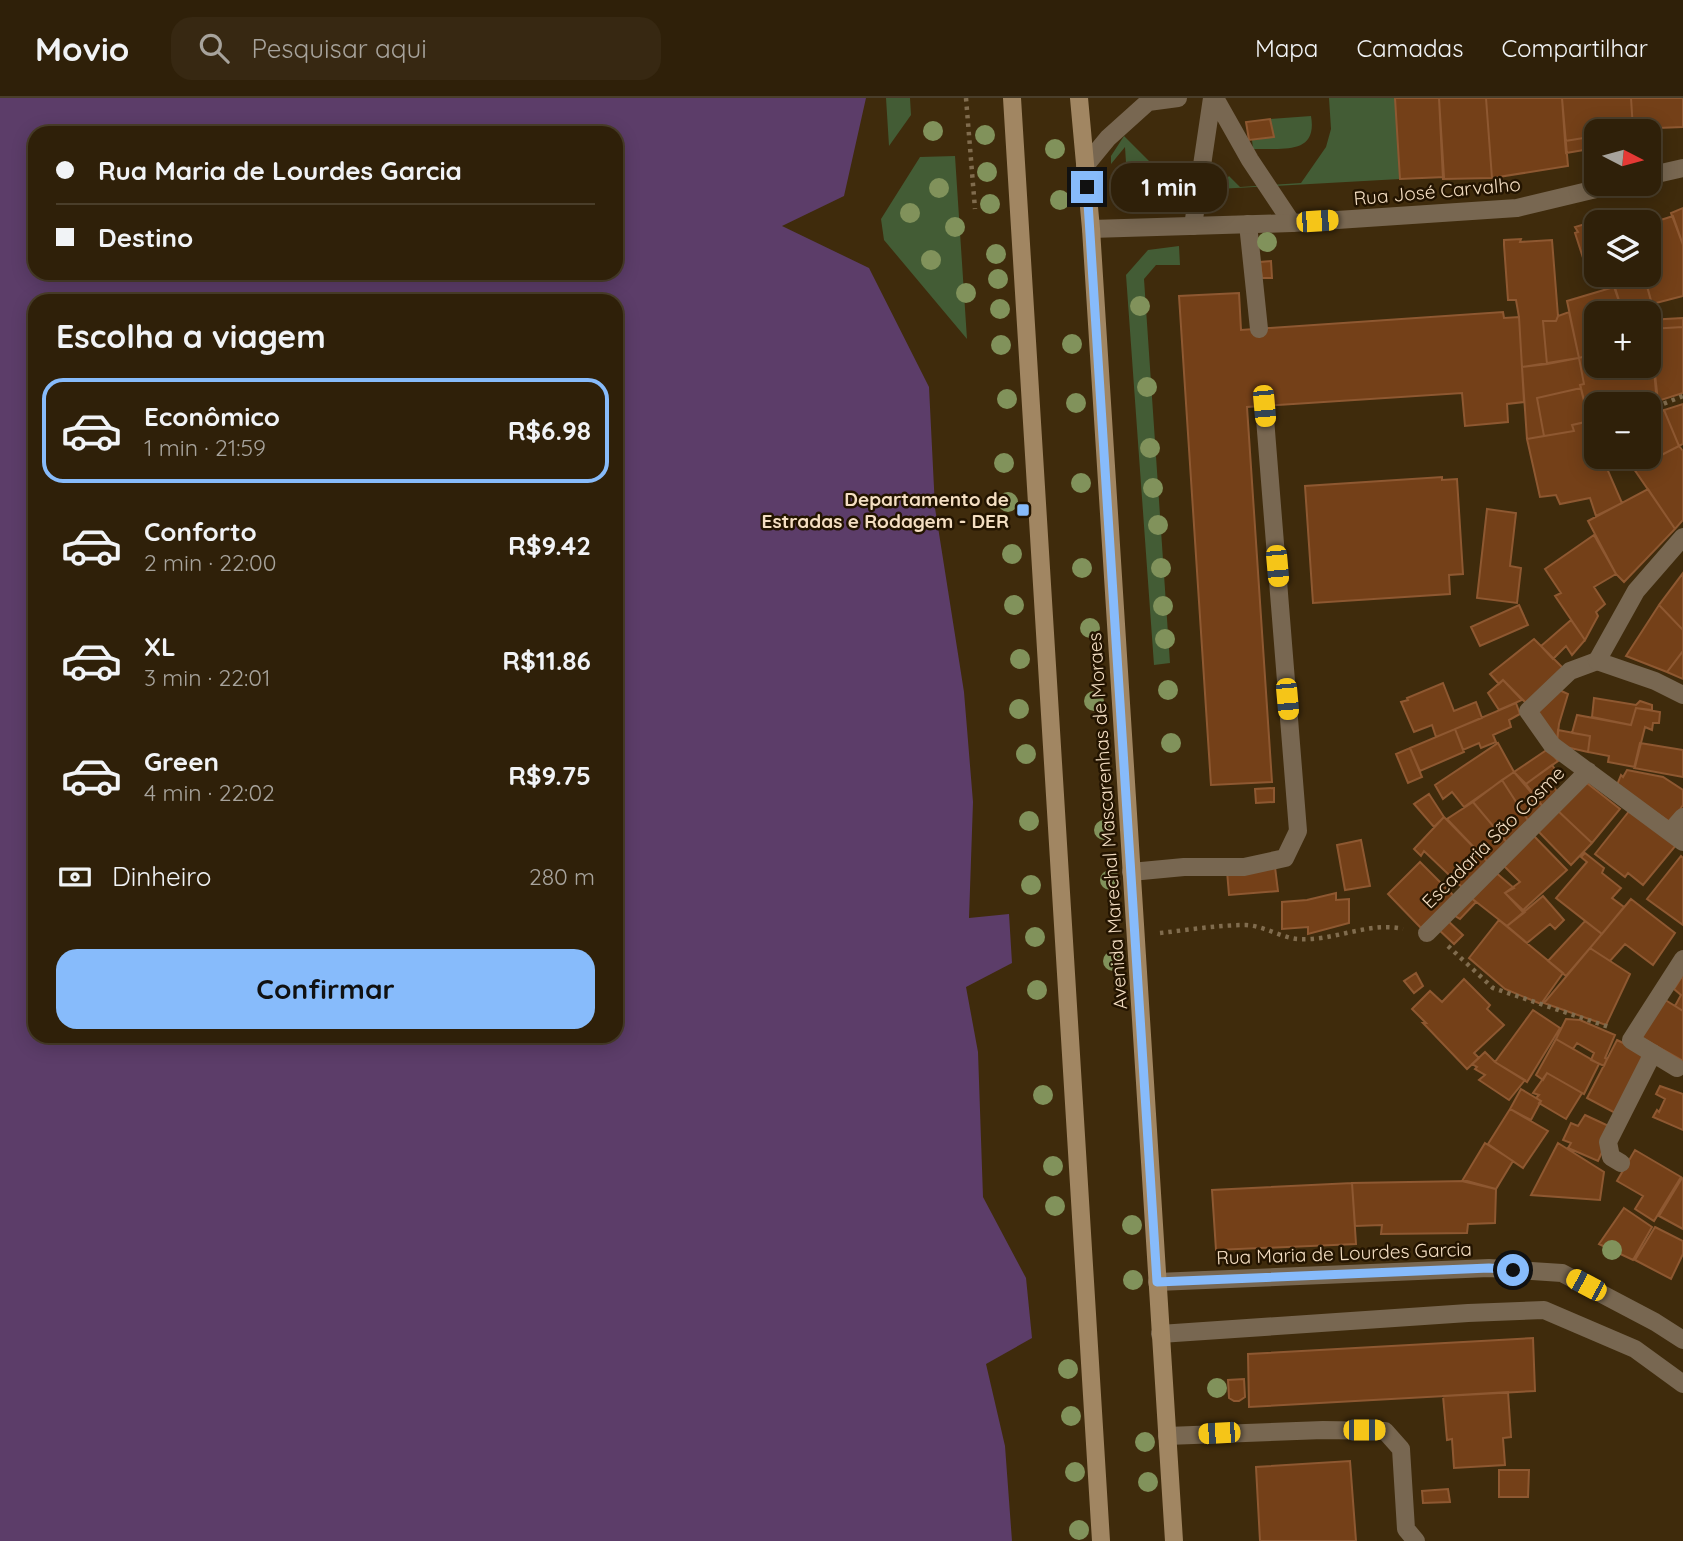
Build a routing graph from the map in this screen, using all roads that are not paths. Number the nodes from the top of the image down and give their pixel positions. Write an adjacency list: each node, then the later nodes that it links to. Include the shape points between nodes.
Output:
1 (1012, 98): 32 (main road)
2 (1079, 98): 5 (main road, Avenida Marechal Mascarenhas de Moraes)
3 (1178, 98): 5 (street, via 1148,102)
4 (1214, 98): 9 (street); 11 (street)
5 (1085, 166): 12 (main road, Avenida Marechal Mascarenhas de Moraes)
6 (1683, 168): 7 (street)
7 (1661, 173)
8 (1584, 192): 9 (street, Rua José Carvalho, via 1517,208)
9 (1292, 223): 10 (street, Rua José Carvalho)
10 (1248, 224): 11 (street, Rua José Carvalho); 13 (street)
11 (1193, 226): 12 (street, Rua José Carvalho)
12 (1091, 229): 21 (main road, Avenida Marechal Mascarenhas de Moraes)
13 (1259, 329)
14 (1264, 406): 21 (street, via 1298,831 1286,858 1244,867)
15 (1683, 537): 16 (street, via 1636,591)
16 (1597, 661): 17 (street); 18 (street, Escadaria São Cosme, via 1570,671 1528,711 1552,745)
17 (1683, 695)
18 (1588, 771): 20 (street, Escadaria São Cosme); 22 (street, Escadaria São Cosme)
19 (1683, 817): 20 (street)
20 (1677, 837)
21 (1131, 873): 27 (main road, Avenida Marechal Mascarenhas de Moraes)
22 (1427, 933)
23 (1683, 959): 24 (street, via 1631,1040)
24 (1653, 1053): 25 (street); 26 (street, via 1608,1142 1611,1157)
25 (1677, 1069)
26 (1621, 1163)
27 (1157, 1282): 28 (main road, Avenida Marechal Mascarenhas de Moraes); 29 (street, Rua Maria de Lourdes Garcia, via 1489,1268 1562,1273)
28 (1160, 1334): 30 (street, via 1544,1310 1635,1349); 31 (main road, Avenida Marechal Mascarenhas de Moraes)
29 (1683, 1340)
30 (1683, 1384)
31 (1167, 1436): 33 (main road, Avenida Marechal Mascarenhas de Moraes); 34 (street, via 1385,1431 1401,1449 1406,1529)
32 (1101, 1541)
33 (1174, 1541)
34 (1416, 1541)

